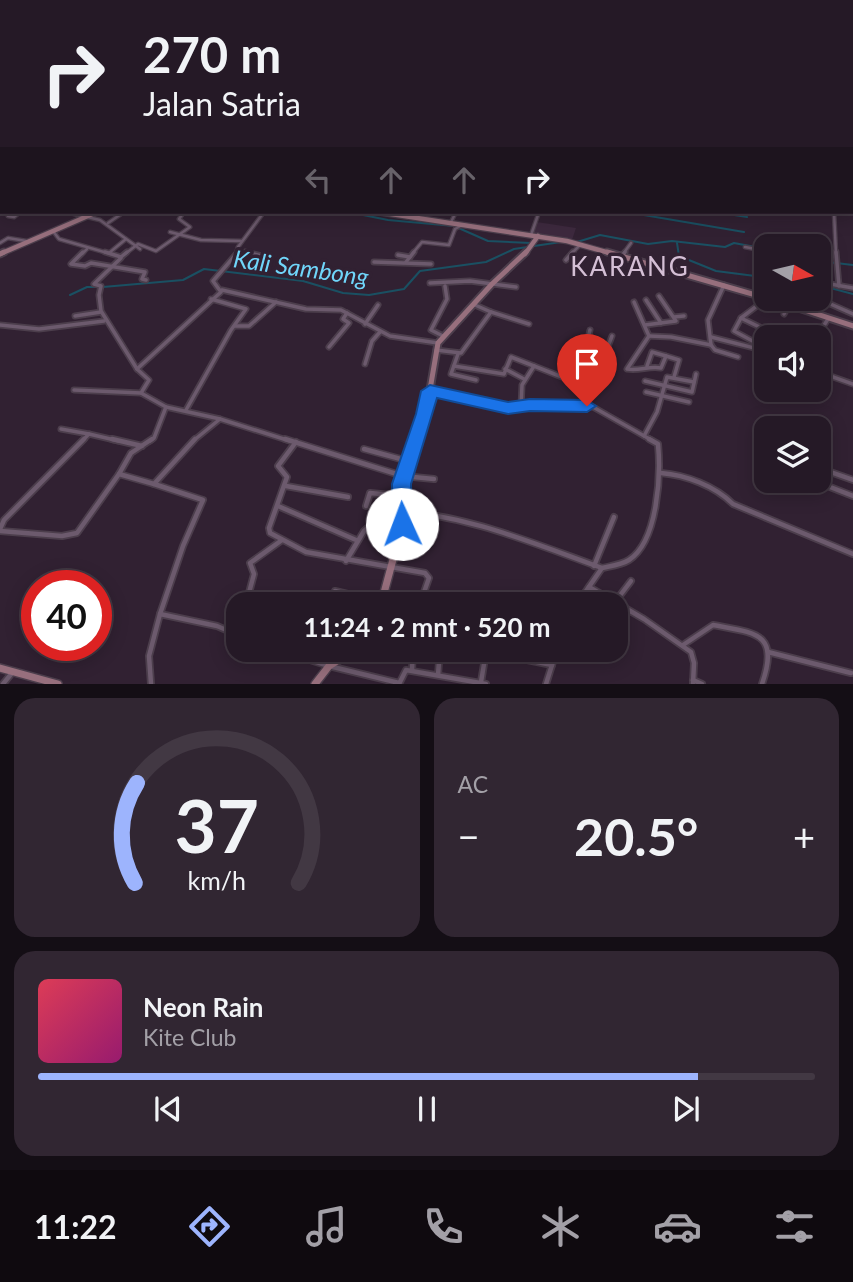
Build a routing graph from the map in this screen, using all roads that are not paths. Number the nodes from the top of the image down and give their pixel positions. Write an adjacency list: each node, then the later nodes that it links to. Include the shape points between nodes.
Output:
1 (644, 0): 2 (street)
2 (659, 0)
3 (18, 214): 14 (street)
4 (81, 214): 12 (street)
5 (121, 214): 17 (street)
6 (183, 214): 21 (street, via 179,219 190,226)
7 (262, 214): 25 (street)
8 (393, 214): 16 (street)
9 (455, 214): 16 (street)
10 (538, 214): 22 (street)
11 (834, 214): 53 (street)
12 (89, 215): 17 (street); 19 (street)
13 (8, 216): 14 (street)
14 (14, 217): 15 (street)
15 (23, 218)
16 (451, 222): 18 (street)
17 (108, 223): 24 (street)
18 (465, 224): 22 (street); 40 (street, via 457,227 449,245 422,242)
19 (53, 231): 26 (street); 31 (street, via 59,239)
20 (170, 232): 21 (street)
21 (180, 234): 25 (street, via 201,240); 39 (street, via 156,251 138,244)
22 (531, 235): 23 (street)
23 (538, 236): 29 (street); 49 (street)
24 (126, 239): 32 (street); 36 (street)
25 (242, 241): 34 (street)
26 (29, 242): 27 (street, via 8,238); 35 (street)
27 (0, 243)
28 (631, 243): 38 (street)
29 (577, 244): 38 (street); 42 (street)
30 (745, 247): 33 (street)
31 (87, 249): 36 (street); 46 (street, via 72,264)
32 (141, 249)
33 (754, 249)
34 (239, 251): 41 (street); 56 (street, via 213,281)
35 (0, 254)
36 (108, 254): 39 (street)
37 (398, 255): 40 (street)
38 (622, 256): 51 (street)
39 (121, 257): 46 (street)
40 (410, 257): 44 (street)
41 (270, 258)
42 (566, 260)
43 (374, 262): 44 (street)
44 (406, 262): 45 (street)
45 (431, 264)
46 (110, 268): 47 (street, via 145,272 142,279); 67 (street, via 94,283 101,287 97,298)
47 (146, 280)
48 (430, 284): 52 (street)
49 (492, 284): 52 (street, via 461,281); 54 (street); 65 (street)
50 (831, 284): 53 (street)
51 (724, 285): 57 (street); 92 (street, via 708,320)
52 (445, 286): 89 (street, via 447,299 431,330)
53 (839, 286): 55 (street)
54 (516, 288)
55 (853, 288)
56 (222, 290): 59 (street); 61 (street)
57 (754, 295)
58 (659, 296): 74 (street)
59 (211, 299): 85 (street, via 245,308); 108 (street)
60 (646, 300): 78 (street)
61 (276, 302): 70 (street); 85 (street, via 249,326)
62 (634, 302): 82 (street)
63 (831, 304): 71 (street)
64 (378, 305): 79 (street)
65 (475, 306): 68 (street); 89 (street)
66 (754, 309): 75 (street)
67 (101, 312): 72 (street); 77 (street)
68 (491, 312): 80 (street); 101 (street)
69 (811, 312): 76 (street)
70 (347, 313): 79 (street); 98 (street, via 343,319 349,323)
71 (853, 314)
72 (75, 316)
73 (684, 316): 74 (street)
74 (674, 317): 78 (street, via 675,321)
75 (741, 318): 83 (street); 93 (street, via 734,331)
76 (828, 318): 84 (street); 86 (street)
77 (104, 321): 81 (street, via 64,328); 108 (street)
78 (661, 323): 82 (street)
79 (365, 324): 88 (street)
80 (529, 324)
81 (0, 325)
82 (645, 325): 91 (street)
83 (755, 325)
84 (824, 325)
85 (234, 326): 127 (street)
86 (853, 326)
87 (590, 330): 95 (street)
88 (380, 332): 97 (street); 104 (street)
89 (443, 336): 97 (street)
90 (612, 336): 100 (street)
91 (649, 336): 96 (street); 107 (street, via 627,369 637,371)
92 (710, 337): 96 (street); 99 (street)
93 (754, 340)
94 (577, 341): 95 (street)
95 (587, 343): 100 (street)
96 (711, 345): 103 (street)
97 (437, 346): 101 (street); 120 (street)
98 (329, 347)
99 (754, 348)
100 (607, 349): 106 (street, via 590,373 568,367 562,377)
101 (458, 354): 105 (street)
102 (666, 356): 107 (street, via 661,368); 107 (street, via 650,353); 112 (street, via 678,359)
103 (738, 357)
104 (365, 364)
105 (454, 366): 109 (street, via 504,374); 114 (street, via 451,374)
106 (534, 366): 109 (street, via 511,357); 113 (street)
107 (646, 366)
108 (137, 369): 122 (street, via 149,380)
109 (505, 369): 113 (street)
110 (696, 374): 116 (street)
111 (831, 376): 117 (street)
112 (674, 377): 116 (street); 118 (street, via 667,377)
113 (524, 379): 126 (street)
114 (476, 380)
115 (645, 382): 118 (street)
116 (694, 382): 118 (street, via 692,392)
117 (853, 384)
118 (665, 386): 123 (street)
119 (74, 390): 122 (street)
120 (430, 391): 126 (street); 135 (street)
121 (646, 392): 123 (street)
122 (141, 393): 125 (street)
123 (662, 395): 124 (street); 131 (street)
124 (689, 402)
125 (166, 407): 127 (street); 133 (street, via 154,438)
126 (521, 407): 131 (street, via 592,407)
127 (186, 410): 128 (street)
128 (220, 419): 132 (street); 142 (street, via 202,429)
129 (61, 429): 130 (street)
130 (89, 434): 133 (street); 152 (street, via 4,520)
131 (644, 436): 137 (street, via 658,445)
132 (296, 442): 139 (street); 143 (street, via 278,466 287,477)
133 (142, 446): 138 (street, via 125,459)
134 (364, 449): 135 (street)
135 (408, 461): 139 (street)
136 (831, 472): 141 (street)
137 (660, 473): 155 (street, via 720,491 733,504); 158 (street, via 653,514 635,555)
138 (119, 474): 142 (street); 152 (street, via 77,533 62,536)
139 (403, 476): 140 (street); 146 (street)
140 (434, 479)
141 (853, 480)
142 (154, 484): 171 (street, via 203,500)
143 (286, 486): 147 (street); 148 (street)
144 (831, 487): 145 (street)
145 (852, 494)
146 (401, 496): 149 (street, via 370,493); 150 (street)
147 (348, 497)
148 (278, 506): 153 (street, via 269,530); 154 (street, via 332,535)
149 (366, 506)
150 (402, 511): 154 (street, via 386,511); 157 (street, via 470,521); 159 (street)
151 (614, 517): 157 (street)
152 (0, 530)
153 (282, 540): 156 (street, via 306,552); 163 (street, via 249,564 254,574)
154 (356, 540): 156 (street)
155 (853, 554)
156 (346, 561): 159 (street)
157 (594, 566): 158 (street)
158 (602, 568): 161 (street)
159 (392, 569): 165 (street); 166 (street, via 428,576)
160 (631, 581): 169 (street)
161 (589, 587): 167 (street); 168 (street)
162 (335, 591): 164 (street)
163 (249, 592)
164 (339, 592)
165 (384, 592)
166 (424, 592)
167 (585, 592)
168 (598, 592)
169 (623, 592)
170 (628, 610): 173 (street)
171 (160, 614): 172 (street); 193 (street, via 149,656)
172 (226, 631)
173 (683, 645): 174 (street, via 713,625 761,636); 188 (street, via 693,655)
174 (768, 652): 185 (street); 197 (street)
175 (316, 662): 181 (street)
176 (335, 662): 181 (street)
177 (412, 662): 183 (street)
178 (439, 662): 186 (street)
179 (553, 662): 180 (street)
180 (552, 665): 190 (street, via 492,653 485,659); 195 (street)
181 (329, 666): 189 (street); 194 (street)
182 (0, 668): 184 (street)
183 (412, 670): 186 (street); 189 (street, via 403,671)
184 (13, 672): 191 (street); 192 (street)
185 (851, 673)
186 (438, 675): 187 (street)
187 (457, 681): 190 (street)
188 (693, 682): 196 (street)
189 (399, 683)
190 (484, 683)
191 (3, 684)
192 (58, 684)
193 (151, 684)
194 (316, 684)
195 (546, 684)
196 (702, 684)
197 (762, 684)

